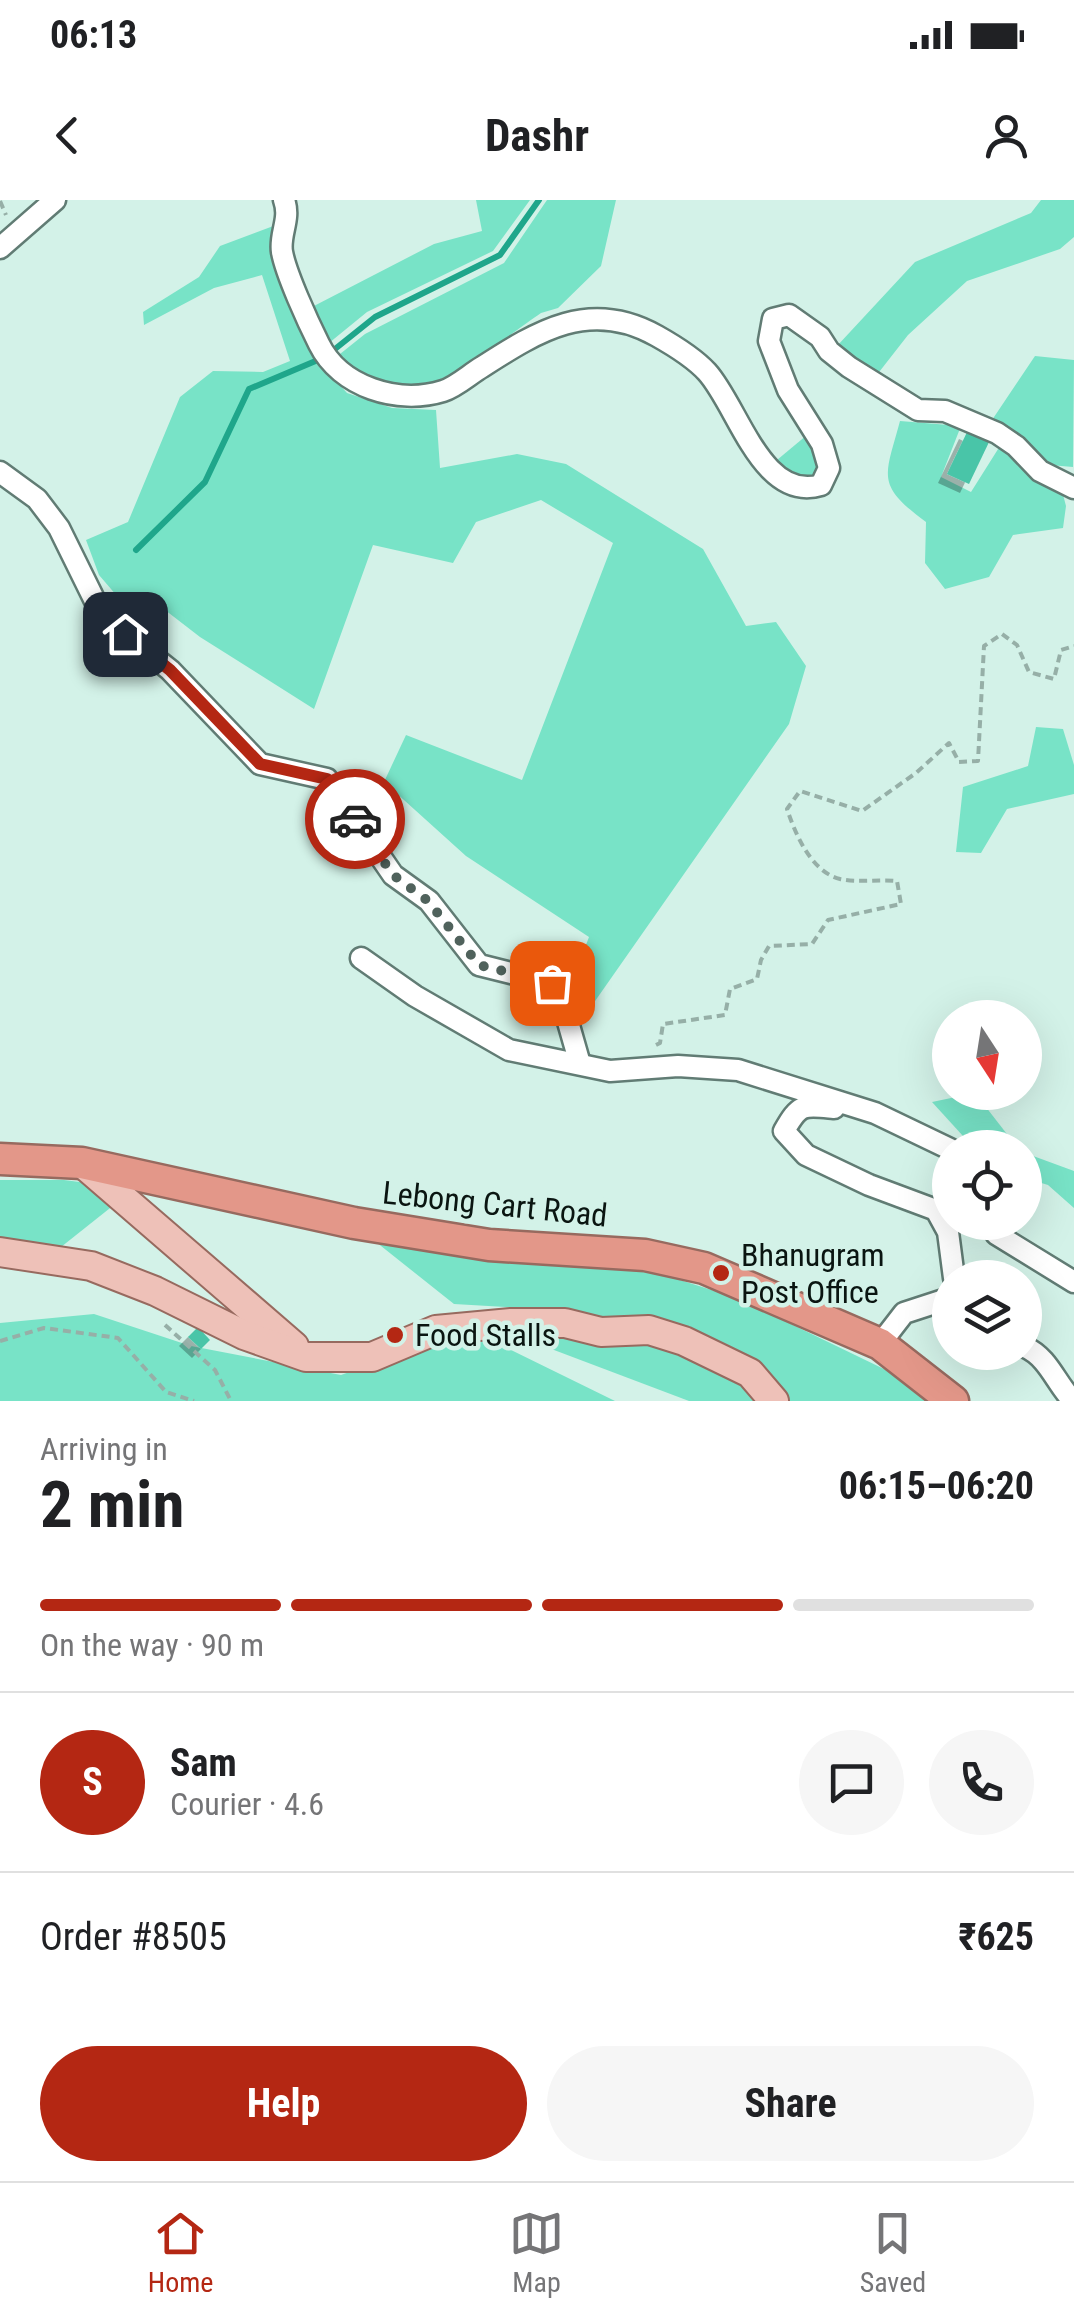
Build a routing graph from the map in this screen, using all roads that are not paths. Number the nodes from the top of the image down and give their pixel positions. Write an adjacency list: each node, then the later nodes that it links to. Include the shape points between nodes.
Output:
1 (54, 200): 3 (street)
2 (284, 200): 5 (street, via 281,250 320,348 342,376 372,390 445,391 535,333 571,320 619,322 656,335 706,372 755,449 782,481 804,490 822,485 829,468 769,342 773,319 788,315 848,367 918,410 945,412 997,434 1040,471)
3 (0, 248)
4 (0, 472): 7 (street, via 37,499 60,528 95,602 260,764 327,779 393,875 428,901 479,965 552,983)
5 (1074, 488)
6 (361, 958): 7 (street, via 509,1050)
7 (580, 1064): 8 (street, via 610,1071 738,1070)
8 (876, 1113): 9 (street); 14 (street, via 808,1106 796,1110 784,1131 806,1155 936,1210)
9 (932, 1140)
10 (0, 1159): 11 (highway, Lebong Cart Road)
11 (82, 1162): 17 (highway, Lebong Cart Road, via 354,1223 490,1245 645,1255 704,1268); 18 (main road)
12 (1006, 1240): 15 (street)
13 (0, 1252): 18 (main road, via 91,1266)
14 (952, 1260)
15 (1074, 1282)
16 (932, 1304): 17 (street, via 904,1313)
17 (880, 1344): 21 (highway, Lebong Cart Road)
18 (306, 1356): 20 (main road, via 372,1357 436,1330 511,1323 649,1330 750,1373)
19 (1042, 1356): 22 (street)
20 (774, 1401)
21 (953, 1401)
22 (1073, 1401)

